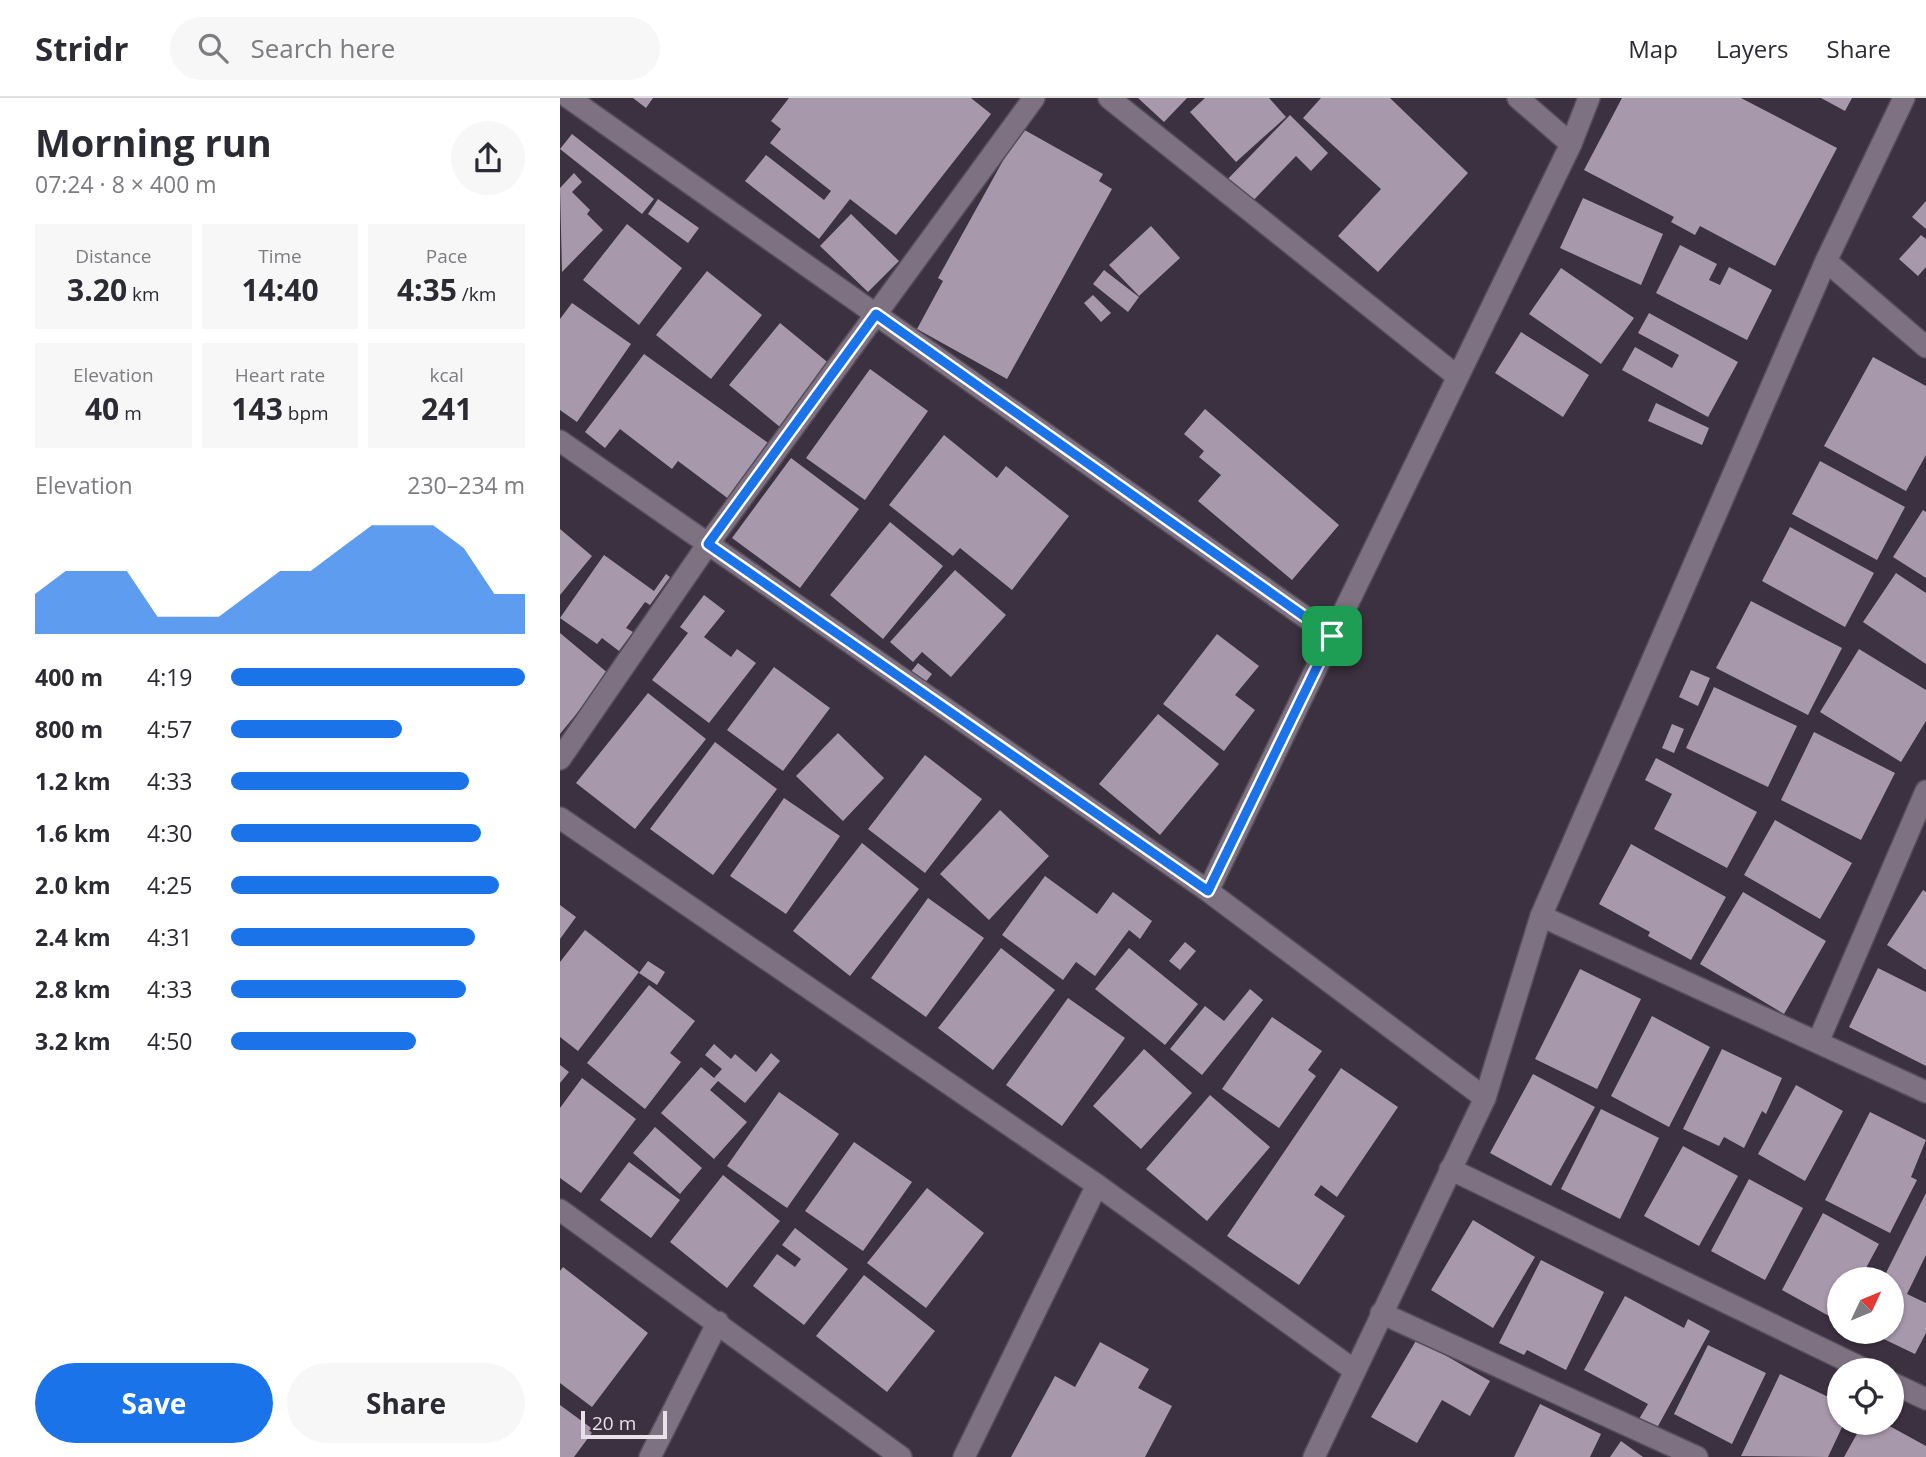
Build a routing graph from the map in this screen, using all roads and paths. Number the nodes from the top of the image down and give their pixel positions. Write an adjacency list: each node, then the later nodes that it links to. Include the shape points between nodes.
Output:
1 (569, 98): 9 (street)
2 (1034, 98): 9 (street)
3 (1110, 98): 11 (street)
4 (1518, 98): 7 (street)
5 (1589, 98): 7 (street)
6 (1904, 98): 8 (street)
7 (1571, 144): 11 (street)
8 (1826, 261): 10 (street); 19 (street)
9 (876, 314): 13 (street); 14 (street)
10 (1926, 348)
11 (1458, 377): 14 (street)
12 (560, 441): 13 (street)
13 (708, 544): 15 (street); 18 (street)
14 (1332, 636): 18 (street)
15 (560, 760)
16 (1926, 792): 20 (street)
17 (560, 818): 24 (street)
18 (1208, 891): 22 (street)
19 (1541, 916): 20 (street); 22 (street)
20 (1818, 1042): 21 (street)
21 (1926, 1092)
22 (1485, 1098): 23 (street)
23 (1450, 1169): 26 (street); 28 (street)
24 (1097, 1185): 29 (street); 34 (street)
25 (560, 1210): 27 (street)
26 (1381, 1313): 29 (street); 36 (street)
27 (718, 1322): 32 (street); 33 (street)
28 (1841, 1358)
29 (1354, 1370): 35 (street)
30 (1904, 1389): 31 (street)
31 (1926, 1399)
32 (650, 1457)
33 (901, 1457)
34 (964, 1457)
35 (1314, 1457)
36 (1697, 1457)

